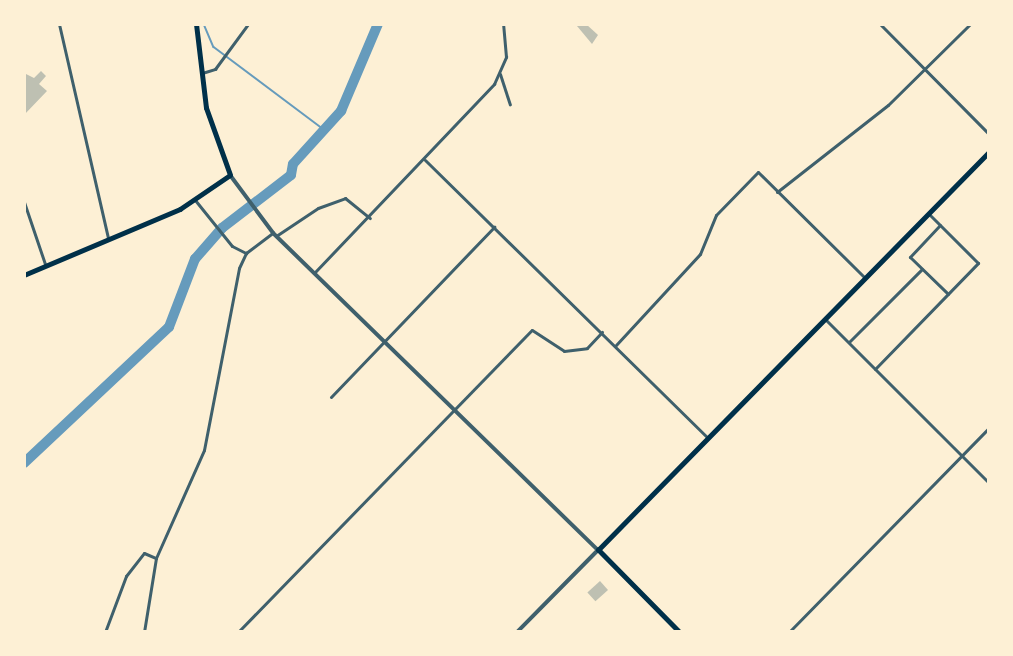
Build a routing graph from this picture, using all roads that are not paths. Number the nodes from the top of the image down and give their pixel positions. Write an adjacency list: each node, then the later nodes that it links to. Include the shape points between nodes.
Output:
1 (60, 24): 23 (street)
2 (196, 24): 8 (main road)
3 (248, 24): 8 (street, via 211,73)
4 (503, 24): 9 (street, via 506,57)
5 (880, 24): 7 (street)
6 (970, 24): 7 (street)
7 (925, 68): 11 (street); 15 (street, via 888,105)
8 (201, 73): 14 (main road, via 206,108)
9 (500, 74): 10 (street); 13 (street)
10 (510, 104)
11 (989, 134)
12 (989, 152): 18 (main road)
13 (425, 160): 19 (street); 21 (street)
14 (230, 175): 16 (main road); 22 (street, via 244,200)
15 (777, 192): 29 (street); 35 (street, via 758,172 716,215 700,254)
16 (195, 200): 23 (main road); 24 (street, via 232,246)
17 (24, 202): 25 (street)
18 (929, 214): 20 (street); 29 (main road)
19 (370, 218): 22 (street, via 345,198 318,208); 27 (street)
20 (940, 225): 26 (street, via 910,257); 30 (street, via 978,263)
21 (495, 227): 32 (street); 33 (street)
22 (274, 234): 24 (street); 27 (street)
23 (108, 238): 25 (main road)
24 (246, 253): 44 (street, via 221,337 204,450)
25 (45, 264): 28 (main road)
26 (922, 269): 30 (street); 34 (street)
27 (315, 272): 33 (street)
28 (24, 275)
29 (865, 278): 31 (main road)
30 (948, 294): 36 (street)
31 (825, 319): 34 (street); 40 (main road)
32 (602, 332): 35 (street); 38 (street, via 587,348 564,351 532,330)
33 (385, 341): 37 (street); 38 (street)
34 (848, 342): 36 (street)
35 (616, 345): 40 (street)
36 (874, 369): 41 (street)
37 (331, 397)
38 (455, 410): 43 (street); 47 (street)
39 (989, 428): 41 (street)
40 (708, 438): 43 (main road)
41 (962, 456): 42 (street); 50 (street)
42 (989, 483)
43 (598, 550): 48 (street); 49 (main road)
44 (156, 558): 45 (street, via 144,553 126,576); 46 (street)
45 (105, 632)
46 (144, 632)
47 (238, 632)
48 (517, 632)
49 (678, 632)
50 (789, 632)

